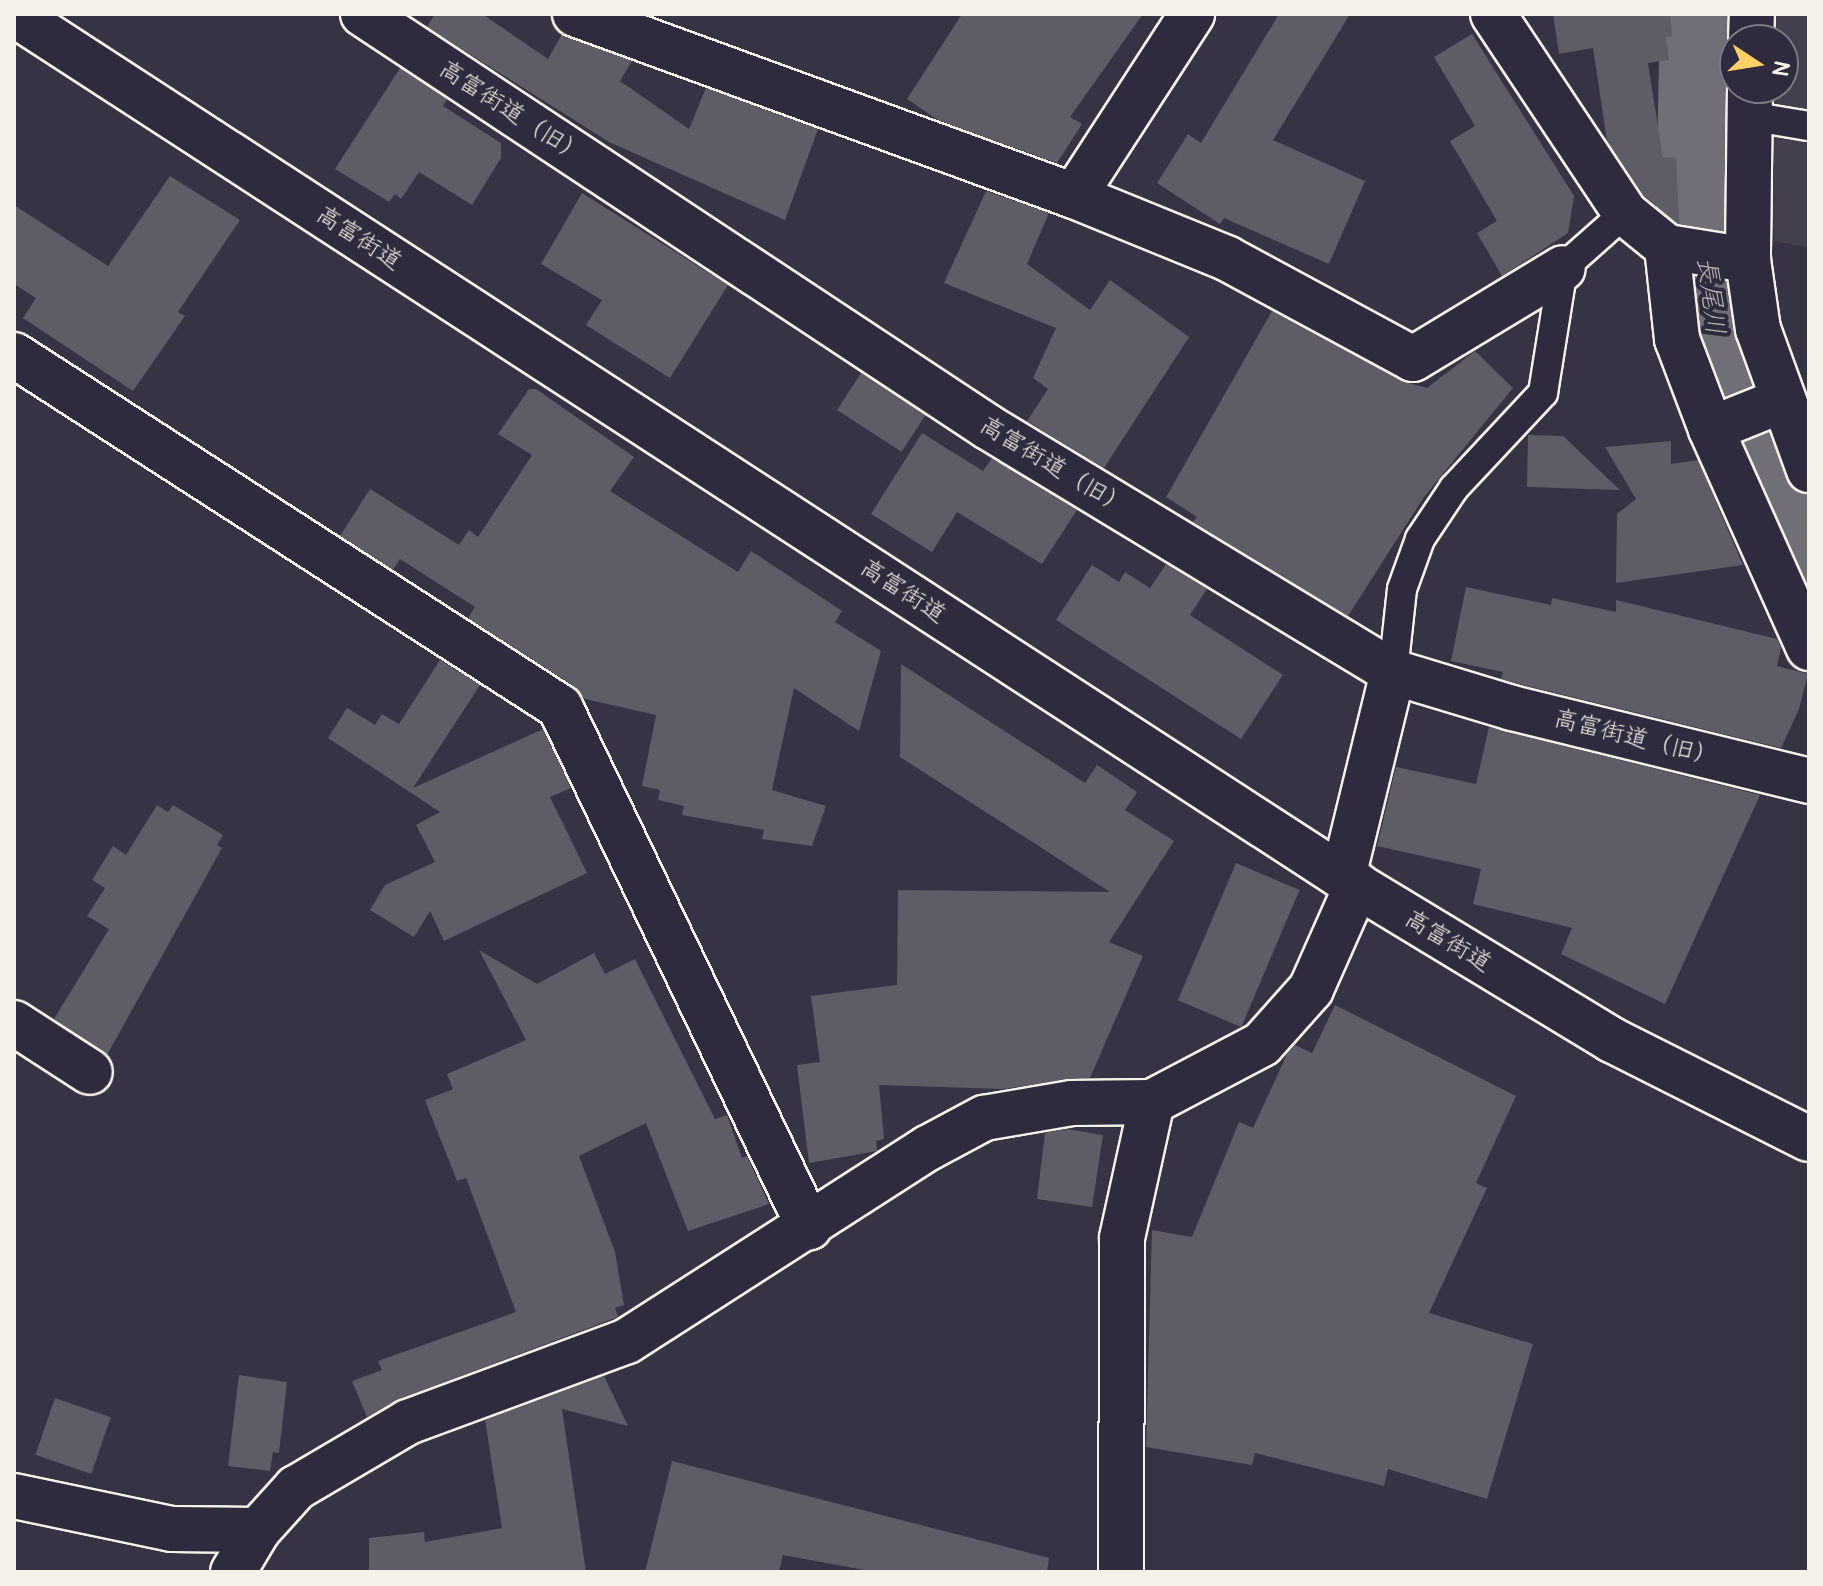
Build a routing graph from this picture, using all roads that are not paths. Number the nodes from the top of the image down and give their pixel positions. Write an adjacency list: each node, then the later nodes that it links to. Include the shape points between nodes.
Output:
1 (14, 14): 22 (street, 高富街道)
2 (363, 14): 20 (street, 高富街道（旧）, via 988,427)
3 (575, 14): 10 (street)
4 (1192, 14): 10 (street)
5 (1463, 14): 6 (street)
6 (1500, 28): 11 (street)
7 (1749, 104): 13 (street)
8 (1754, 104): 9 (lane)
9 (1809, 126)
10 (1074, 196): 14 (street, via 1228,259 1413,359)
11 (1625, 213): 12 (street); 14 (lane)
12 (1674, 248): 13 (street); 17 (street, via 1677,339)
13 (1740, 259): 16 (street)
14 (1563, 268): 20 (lane, via 1543,393 1454,488 1420,539 1402,589)
15 (14, 355): 27 (street, via 560,707)
16 (1776, 403): 17 (street); 18 (street)
17 (1717, 426): 19 (street)
18 (1809, 470)
19 (1809, 648)
20 (1393, 672): 21 (street, 高富街道（旧）, via 1512,708); 22 (street)
21 (1809, 781)
22 (1350, 881): 25 (street, via 1311,989 1262,1044); 26 (street, 高富街道, via 1612,1040)
23 (14, 1023): 24 (street)
24 (90, 1072)
25 (1152, 1102): 27 (street, via 1072,1103 984,1118 928,1148); 31 (street, via 1122,1238)
26 (1809, 1139)
27 (809, 1227): 29 (street, via 627,1341 408,1422 296,1488)
28 (14, 1496): 29 (street, via 172,1529)
29 (258, 1530): 30 (street)
30 (233, 1572)
31 (1121, 1572)

